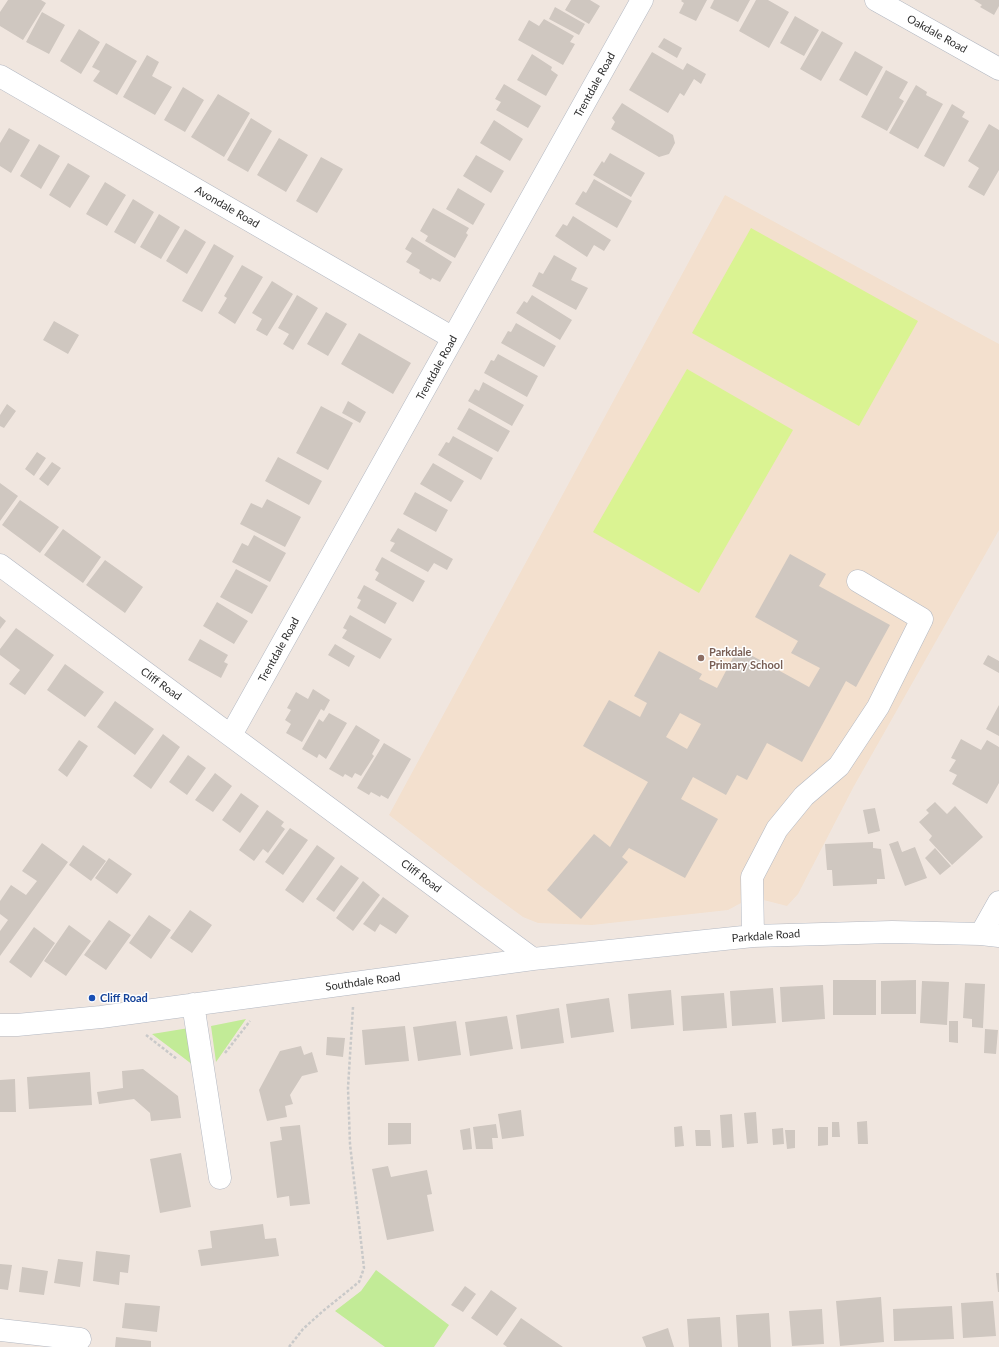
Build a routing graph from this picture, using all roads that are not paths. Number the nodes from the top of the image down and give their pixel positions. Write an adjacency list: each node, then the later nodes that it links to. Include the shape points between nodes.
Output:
1 (642, 0): 5 (street, Trentdale Road)
2 (876, 0): 3 (street, Oakdale Road)
3 (999, 69)
4 (0, 76): 5 (street, Avondale Road)
5 (453, 338): 8 (street, Trentdale Road)
6 (0, 565): 8 (street, Cliff Road)
7 (858, 581): 11 (street, via 922,619 878,707 839,766 804,796 777,829 752,877)
8 (231, 735): 12 (street, Cliff Road)
9 (999, 902): 10 (street)
10 (990, 935): 11 (street, Parkdale Road, via 892,932)
11 (753, 936): 12 (street, Parkdale Road)
12 (533, 959): 13 (street, Southdale Road)
13 (193, 1004): 14 (street, Southdale Road, via 101,1018); 15 (street)
14 (0, 1025)
15 (220, 1178)
16 (0, 1330): 17 (street)
17 (80, 1338)

